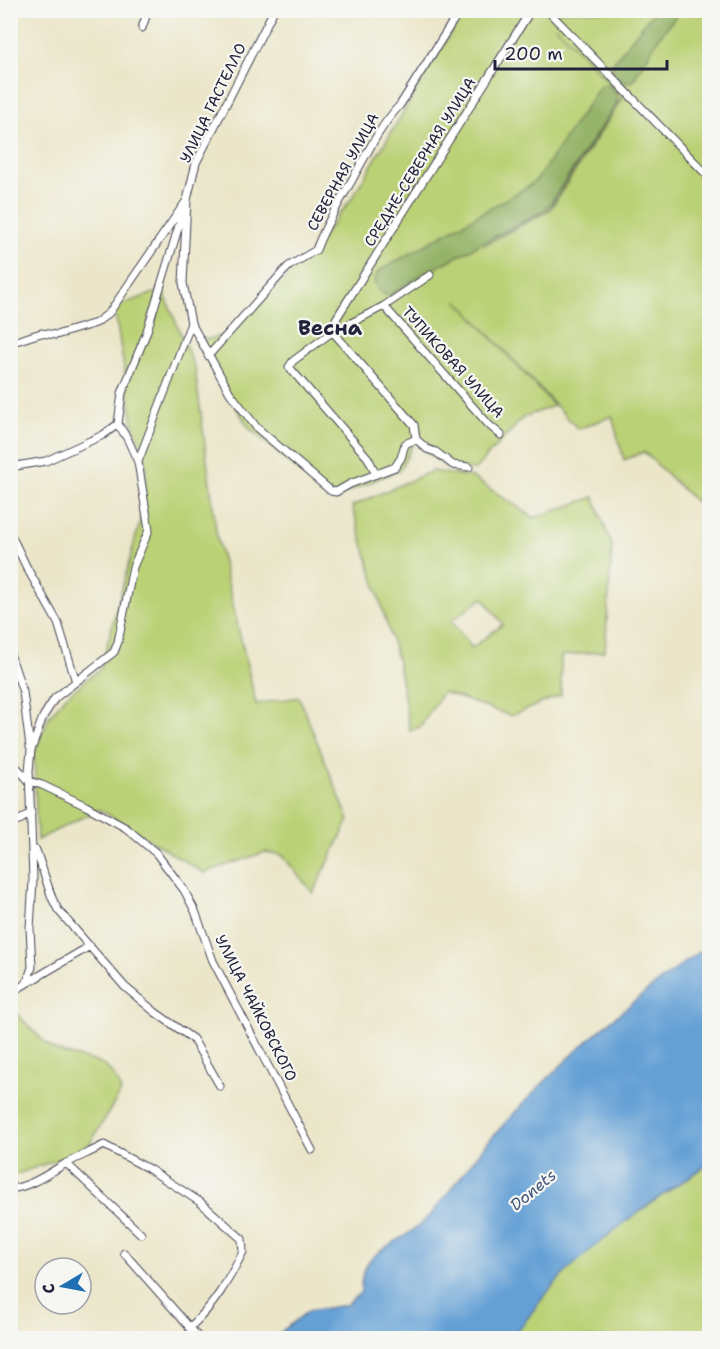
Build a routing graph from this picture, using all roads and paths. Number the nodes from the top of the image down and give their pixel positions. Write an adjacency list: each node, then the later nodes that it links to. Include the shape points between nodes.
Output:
1 (148, 10): 6 (street)
2 (274, 10): 8 (street, УЛИЦА ГАСТЕЛЛО, via 196,163)
3 (460, 10): 14 (street, СЕВЕРНАЯ УЛИЦА, via 373,144 316,250 289,266)
4 (531, 10): 12 (street, СРЕДНЕ-СЕВЕРНАЯ УЛИЦА, via 336,319)
5 (546, 10): 7 (street)
6 (142, 28)
7 (710, 178)
8 (187, 200): 11 (street, УЛИЦА ГАСТЕЛЛО, via 183,283); 13 (street, via 109,313 96,323); 15 (street, via 146,334 122,393)
9 (430, 275): 10 (street)
10 (384, 306): 12 (street); 16 (street, ТУПИКОВАЯ УЛИЦА)
11 (191, 323): 14 (street); 18 (street)
12 (336, 330): 17 (street, via 414,425); 21 (street, via 288,367 368,458)
13 (10, 343)
14 (208, 356): 21 (street, via 257,428 325,488 336,492)
15 (118, 424): 18 (street); 20 (street, via 46,461)
16 (501, 435)
17 (416, 439): 19 (street, via 453,465); 21 (street, via 405,444 395,467)
18 (138, 462): 24 (street, via 149,530 133,567 118,642 114,652)
19 (469, 466)
20 (10, 467)
21 (376, 474)
22 (10, 533): 24 (street, via 58,623)
23 (10, 654): 25 (street, via 23,692)
24 (76, 682): 25 (street, via 47,708)
25 (31, 750): 27 (street)
26 (10, 760): 27 (street)
27 (29, 781): 28 (street); 35 (street, УЛИЦА ЧАЙКОВСКОГО, via 126,828 156,853 184,890 213,961)
28 (31, 813): 29 (street); 30 (street)
29 (10, 826)
30 (33, 842): 31 (street, via 55,904); 32 (street, via 32,967)
31 (90, 946): 32 (street); 34 (street, via 125,987 193,1039)
32 (27, 982): 33 (street)
33 (10, 993)
34 (220, 1086)
35 (312, 1150)
36 (66, 1163): 37 (street, via 44,1179); 38 (street); 40 (street, via 104,1145 200,1202 242,1239 243,1252 220,1295)
37 (10, 1190)
38 (141, 1234)
39 (124, 1253): 40 (street)
40 (189, 1328): 41 (street)
41 (199, 1338)

